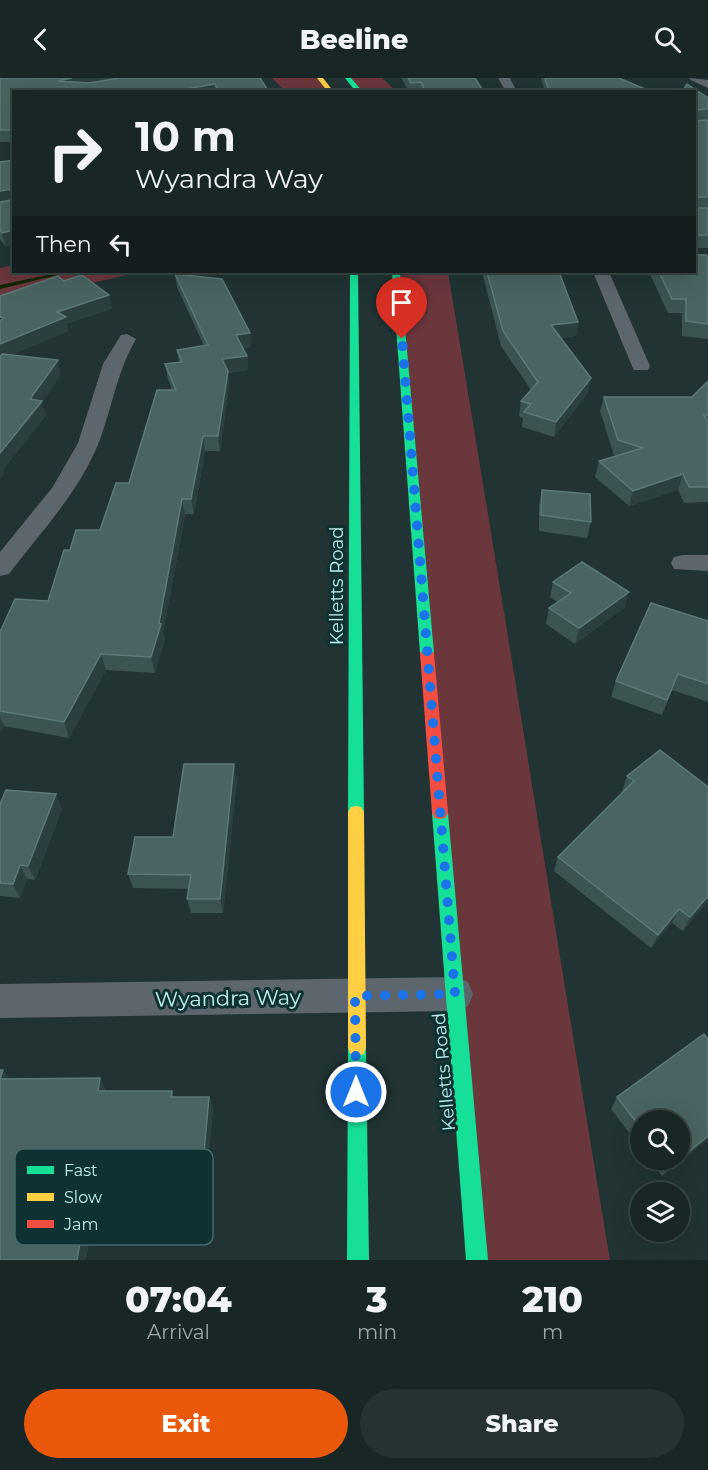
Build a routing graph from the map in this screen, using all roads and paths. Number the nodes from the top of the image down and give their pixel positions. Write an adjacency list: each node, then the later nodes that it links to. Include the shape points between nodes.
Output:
1 (320, 78): 5 (main road)
2 (348, 78): 6 (main road)
3 (695, 78): 4 (street)
4 (708, 85)
5 (329, 90)
6 (358, 90)
7 (354, 273): 16 (main road, Kelletts Road)
8 (396, 273): 15 (main road, Kelletts Road)
9 (601, 273): 11 (street)
10 (127, 339): 14 (street, via 112,364 96,421 68,480)
11 (641, 366)
12 (683, 563): 13 (street)
13 (708, 563)
14 (0, 568)
15 (455, 994): 16 (street, Wyandra Way); 19 (main road, Kelletts Road)
16 (355, 996): 17 (street, Wyandra Way); 18 (main road, Kelletts Road)
17 (0, 1001)
18 (357, 1260)
19 (477, 1260)

